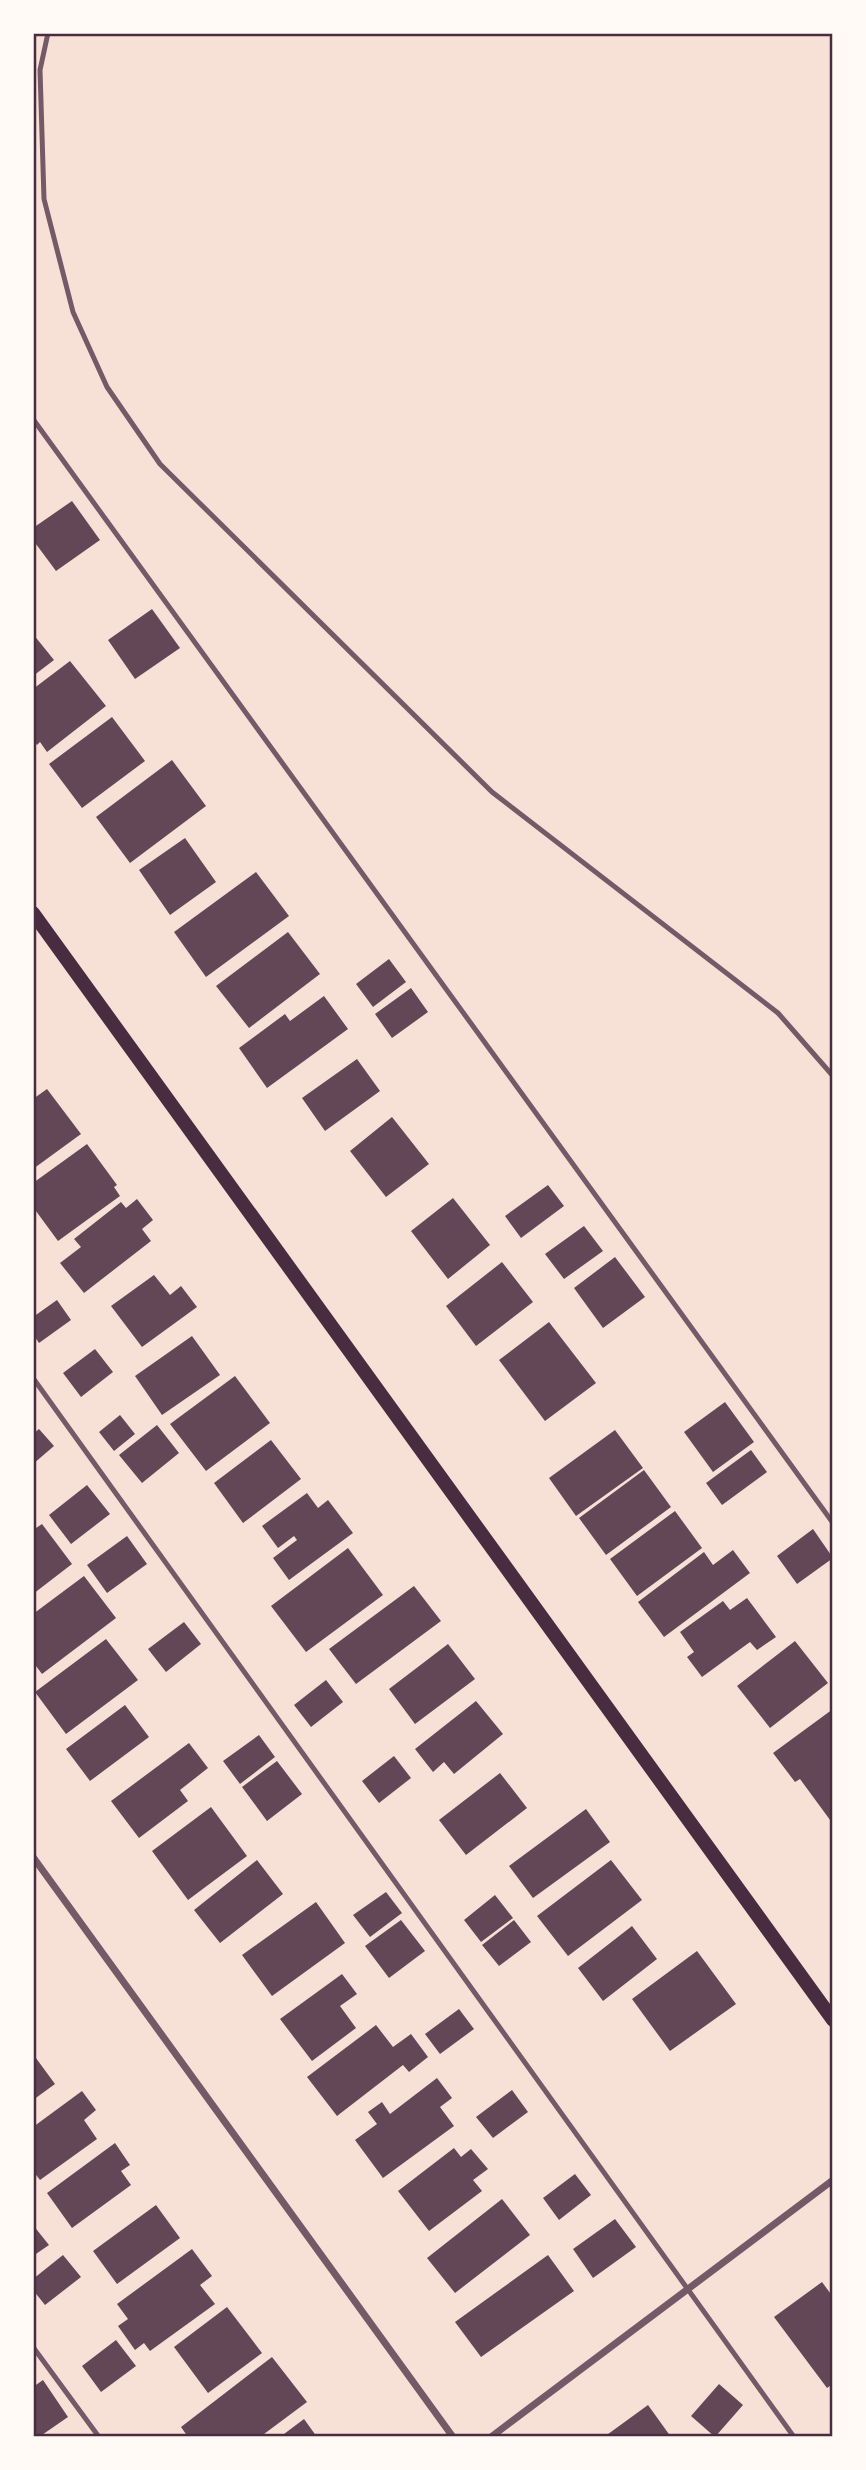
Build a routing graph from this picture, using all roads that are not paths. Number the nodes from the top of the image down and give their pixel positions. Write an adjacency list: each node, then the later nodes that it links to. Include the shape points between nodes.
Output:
1 (48, 33): 4 (lane, via 40,70 44,198 73,312 107,387 160,464 492,792 778,1013)
2 (33, 419): 6 (lane)
3 (33, 913): 8 (main road)
4 (833, 1076)
5 (33, 1378): 10 (lane)
6 (833, 1524)
7 (33, 1857): 13 (street)
8 (833, 2020)
9 (833, 2180): 10 (street)
10 (688, 2288): 14 (street); 15 (lane)
11 (33, 2347): 12 (lane)
12 (99, 2437)
13 (453, 2437)
14 (491, 2437)
15 (794, 2437)

